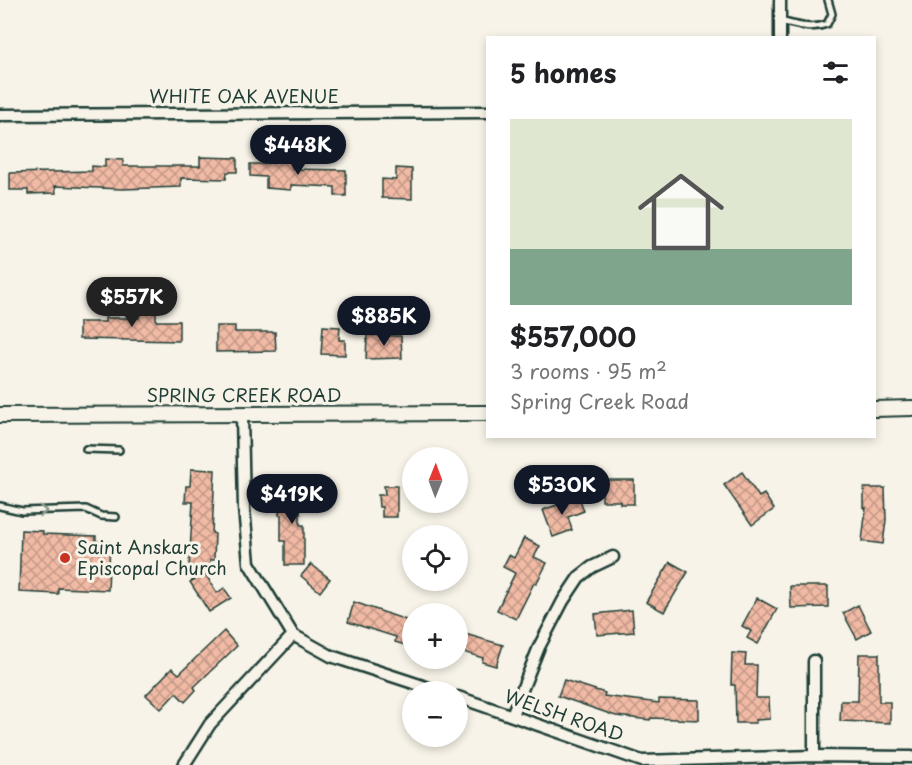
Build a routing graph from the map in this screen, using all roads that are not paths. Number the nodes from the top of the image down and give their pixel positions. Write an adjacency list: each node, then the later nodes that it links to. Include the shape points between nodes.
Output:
1 (780, 0): 3 (street)
2 (828, 0): 3 (lane, via 832,14 828,24 805,27)
3 (780, 21): 4 (street)
4 (780, 36)
5 (486, 112): 6 (street, WHITE OAK AVENUE)
6 (0, 115)
7 (912, 408): 8 (main road)
8 (876, 409)
9 (486, 413): 11 (main road, SPRING CREEK ROAD)
10 (0, 415): 11 (main road, SPRING CREEK ROAD)
11 (242, 415): 17 (street, via 249,563)
12 (86, 449): 13 (lane)
13 (119, 450)
14 (0, 506): 15 (lane, one-way to 15, via 22,511 86,509)
15 (116, 517)
16 (614, 557): 21 (street, via 579,577 563,601 539,647)
17 (293, 635): 19 (street, via 331,656); 24 (street, via 210,724)
18 (814, 661): 22 (street)
19 (407, 681)
20 (468, 700): 21 (street, WELSH ROAD)
21 (513, 715): 22 (street, WELSH ROAD, via 642,762)
22 (814, 756): 23 (street, WELSH ROAD)
23 (912, 757)
24 (184, 765)

